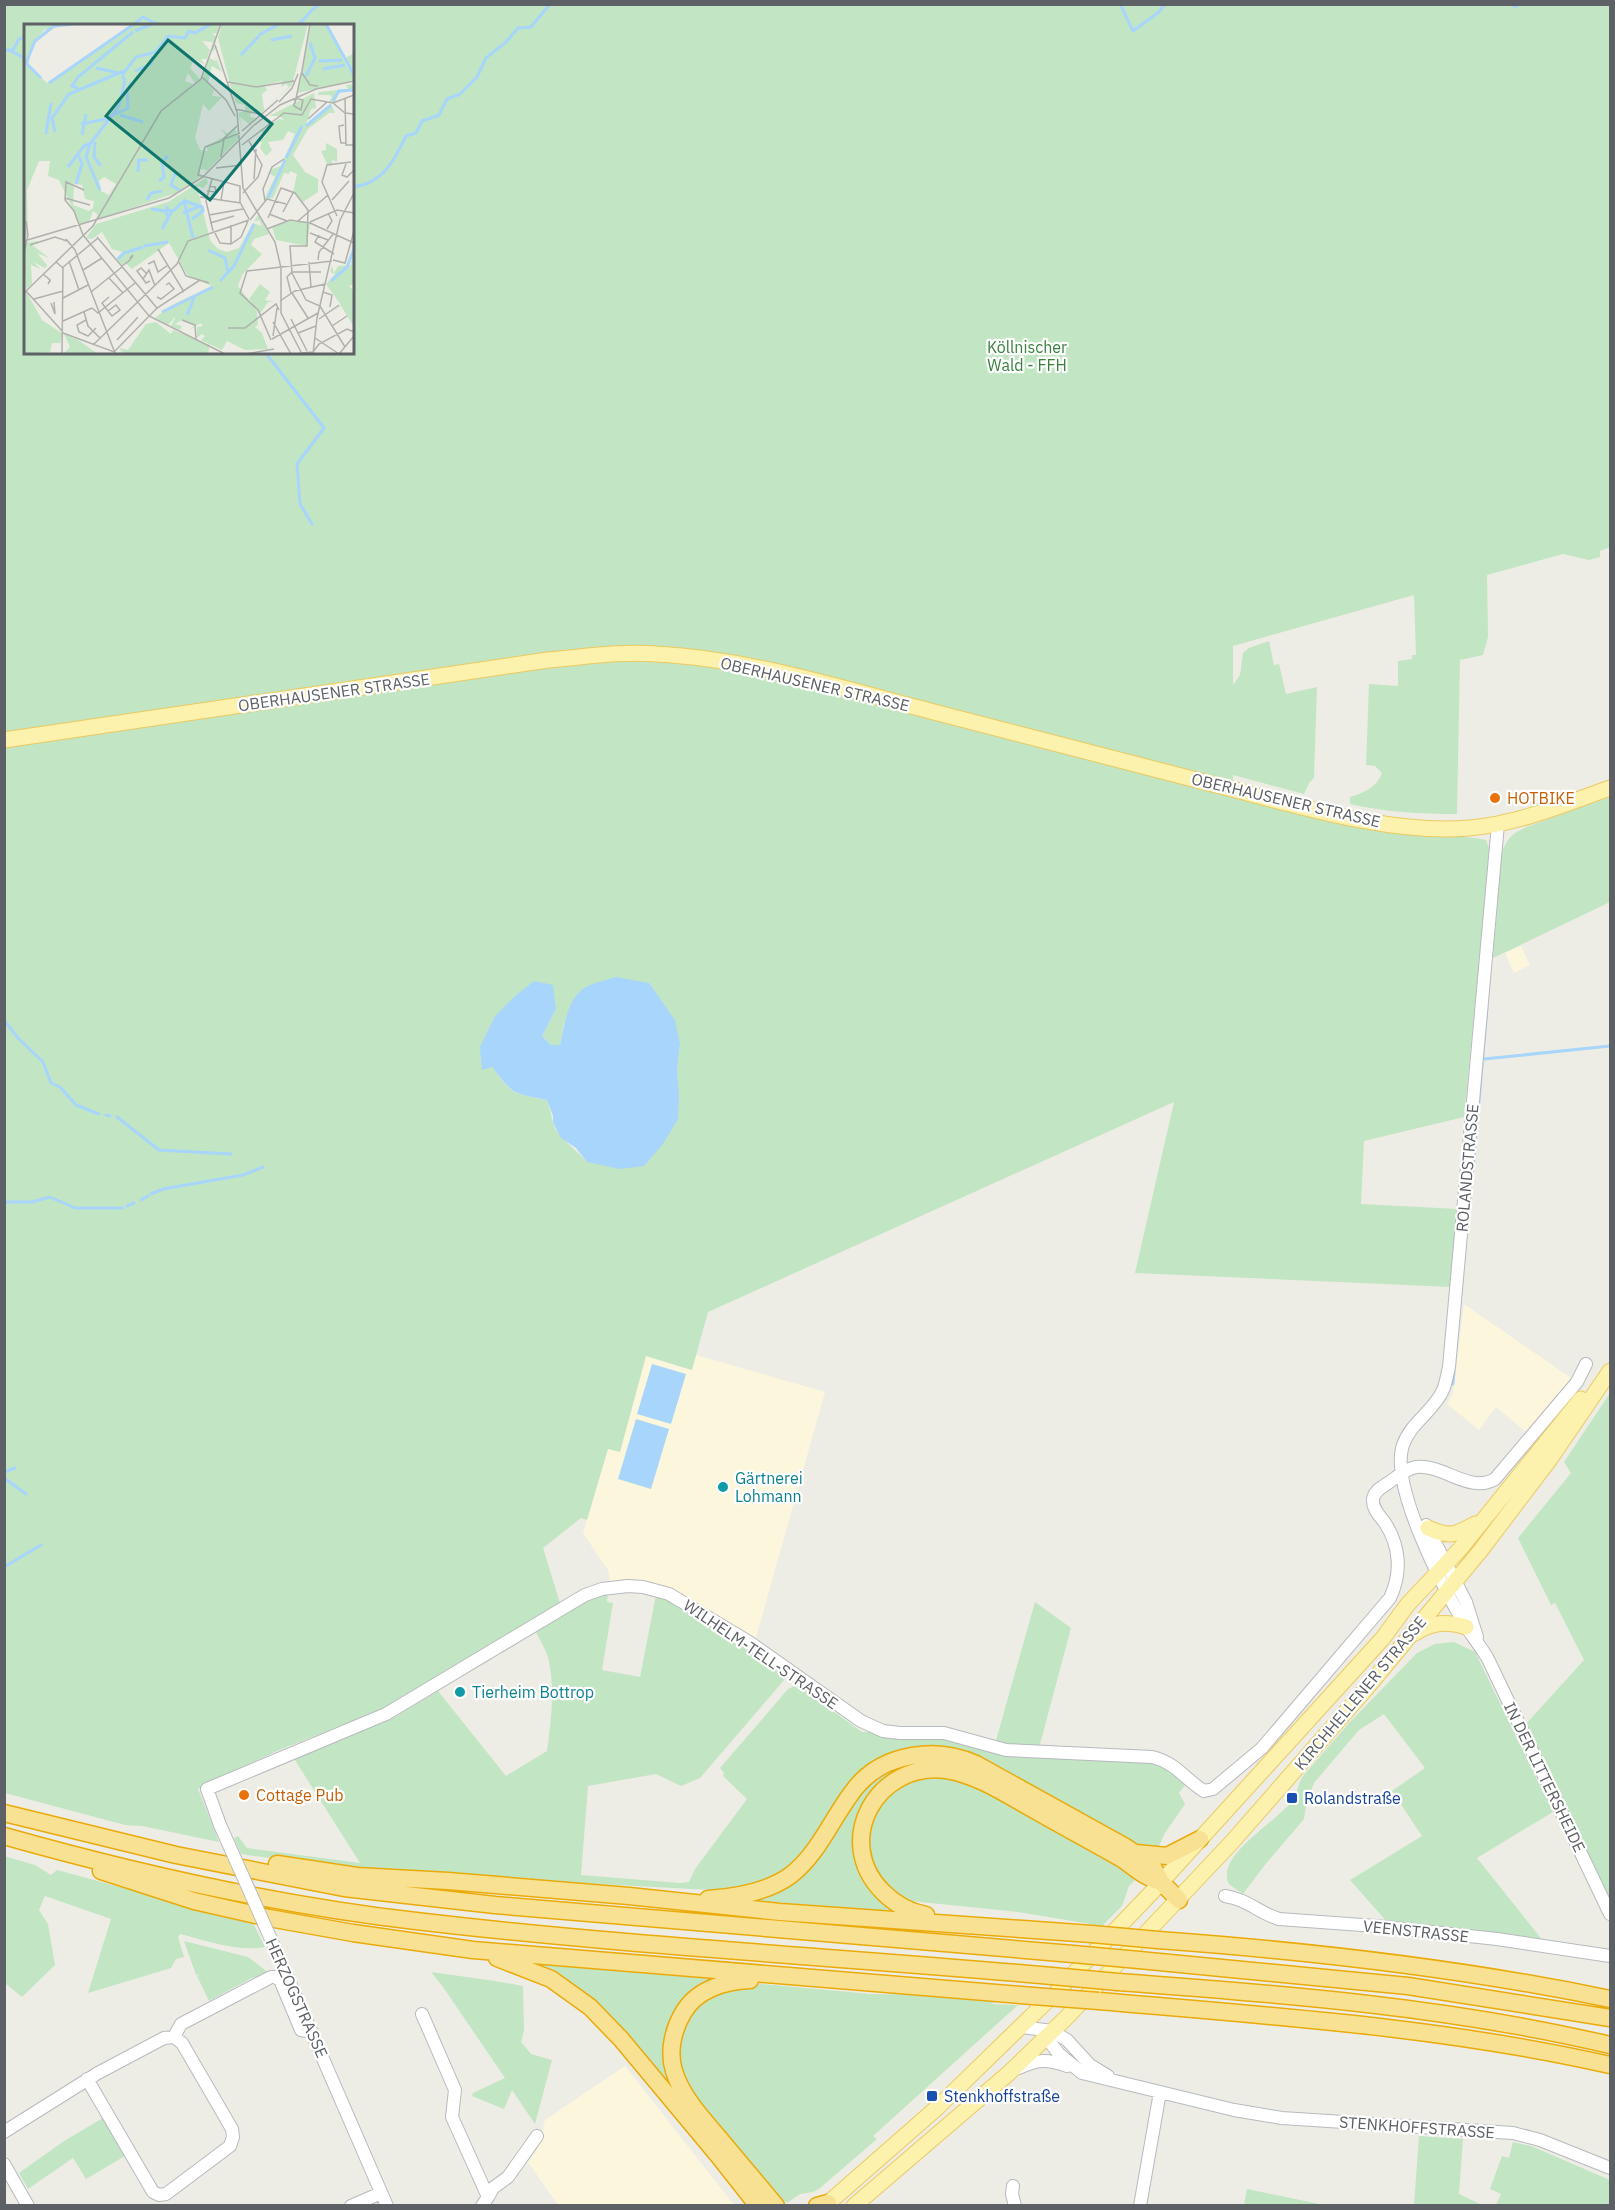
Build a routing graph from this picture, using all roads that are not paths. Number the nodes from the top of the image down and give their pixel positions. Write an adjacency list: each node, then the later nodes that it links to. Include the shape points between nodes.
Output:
1 (4, 740): 3 (main road, OBERHAUSENER STRASSE, via 548,660 659,654 832,685 1332,813 1416,827)
2 (1611, 788): 3 (main road, OBERHAUSENER STRASSE)
3 (1498, 824): 7 (street, ROLANDSTRASSE, via 1449,1367 1443,1390 1410,1429 1402,1446)
4 (1611, 1361): 9 (main road, KIRCHHELLENER STRASSE)
5 (1586, 1364): 7 (street, via 1577,1382 1496,1479 1487,1484 1475,1483 1417,1467)
6 (1611, 1371): 12 (main road, KIRCHHELLENER STRASSE, via 1528,1490)
7 (1401, 1473): 8 (street, ROLANDSTRASSE); 16 (street, WILHELM-TELL-STRASSE, via 1373,1498 1375,1510 1396,1549 1398,1571 1390,1598 1262,1748 1213,1789 1204,1791 1179,1769 1152,1757 1006,1750 944,1733 883,1731 861,1721 749,1642 684,1602 655,1590 628,1586 585,1595 386,1714)
8 (1408, 1497): 10 (street, ROLANDSTRASSE); 11 (street, ROLANDSTRASSE, via 1413,1517)
9 (1483, 1520): 10 (main road, via 1452,1535); 11 (main road, KIRCHHELLENER STRASSE)
10 (1428, 1528): 11 (street, ROLANDSTRASSE)
11 (1442, 1568): 12 (street, IN DER LITTERSHEIDE); 19 (main road, KIRCHHELLENER STRASSE)
12 (1452, 1585): 13 (street, IN DER LITTERSHEIDE); 14 (main road, KIRCHHELLENER STRASSE); 15 (street, IN DER LITTERSHEIDE, via 1473,1621)
13 (1466, 1627): 14 (main road, via 1435,1623); 15 (street, IN DER LITTERSHEIDE)
14 (1410, 1637): 26 (main road, KIRCHHELLENER STRASSE)
15 (1478, 1641): 27 (street, IN DER LITTERSHEIDE)
16 (207, 1789): 38 (street, HERZOGSTRASSE, bridge)
17 (4, 1813): 22 (highway)
18 (4, 1836): 21 (highway)
19 (1200, 1839): 20 (highway, via 1167,1856); 23 (main road, KIRCHHELLENER STRASSE)
20 (1134, 1853): 23 (highway, via 1153,1867); 24 (highway, via 976,1764 955,1756 917,1755 881,1767 858,1784 812,1854 796,1870 762,1891 711,1899)
21 (74, 1856): 29 (highway, via 104,1873 194,1901 353,1934); 32 (highway, via 266,1898 414,1921)
22 (176, 1856): 24 (highway, via 200,1850 357,1876); 36 (highway, bridge, via 344,1888 495,1905 1408,1986)
23 (1161, 1882): 26 (highway); 28 (highway, via 1009,1796 964,1775 934,1770 894,1781 876,1798 863,1821 861,1852 873,1881 912,1913); 32 (main road, KIRCHHELLENER STRASSE)
24 (629, 1896): 28 (highway)
25 (1225, 1896): 30 (street, VEENSTRASSE, via 1241,1899 1279,1919 1497,1939)
26 (1179, 1900): 35 (main road, KIRCHHELLENER STRASSE)
27 (1611, 1914)
28 (998, 1928): 33 (highway, bridge, via 1281,1949 1413,1964)
29 (473, 1950): 31 (highway); 56 (highway, via 551,1979 590,2007 721,2159)
30 (1611, 1956)
31 (816, 1979): 32 (highway); 56 (highway, via 800,1984 741,1981 711,1989 685,2010 672,2046 673,2069 688,2099)
32 (1049, 1992): 37 (main road, KIRCHHELLENER STRASSE); 39 (main road, KIRCHHELLENER STRASSE, via 1043,2018); 42 (highway, bridge, via 1118,1982 1240,1991 1479,2019); 43 (highway, bridge, via 1099,2001 1377,2026)
33 (1611, 1999)
34 (422, 2014): 55 (street, via 455,2090 452,2117)
35 (1067, 2017): 39 (main road, KIRCHHELLENER STRASSE); 41 (street)
36 (1611, 2018)
37 (1022, 2026): 39 (street, STENKHOFFSTRASSE); 60 (main road, KIRCHHELLENER STRASSE, via 906,2136)
38 (312, 2032): 40 (street, via 301,2030 280,1980 271,1977 181,2024); 54 (street, HERZOGSTRASSE)
39 (1047, 2033): 41 (street, STENKHOFFSTRASSE); 44 (main road, KIRCHHELLENER STRASSE); 45 (street, STENKHOFFSTRASSE, via 1059,2054)
40 (174, 2037): 46 (street, via 164,2038); 46 (street, via 182,2043 233,2132 230,2146 166,2194 153,2192)
41 (1071, 2044): 47 (street, STENKHOFFSTRASSE, via 1090,2065)
42 (1611, 2045)
43 (1611, 2066)
44 (1010, 2073): 45 (street, KIRCHHELLENER STRASSE, via 1035,2060 1055,2061); 61 (main road, KIRCHHELLENER STRASSE)
45 (1082, 2073): 47 (street, STENKHOFFSTRASSE)
46 (87, 2079): 49 (street)
47 (1114, 2080): 48 (street, STENKHOFFSTRASSE)
48 (1160, 2092): 52 (street, STENKHOFFSTRASSE, via 1282,2118 1513,2133); 63 (street)
49 (4, 2132)
50 (537, 2136): 55 (street)
51 (4, 2164): 57 (street)
52 (1611, 2168)
53 (1013, 2186): 62 (street)
54 (381, 2193): 58 (street); 59 (street, HERZOGSTRASSE)
55 (485, 2201)
56 (771, 2204)
57 (28, 2205)
58 (351, 2205)
59 (387, 2205)
60 (823, 2205)
61 (854, 2205)
62 (1015, 2205)
63 (1140, 2205)

